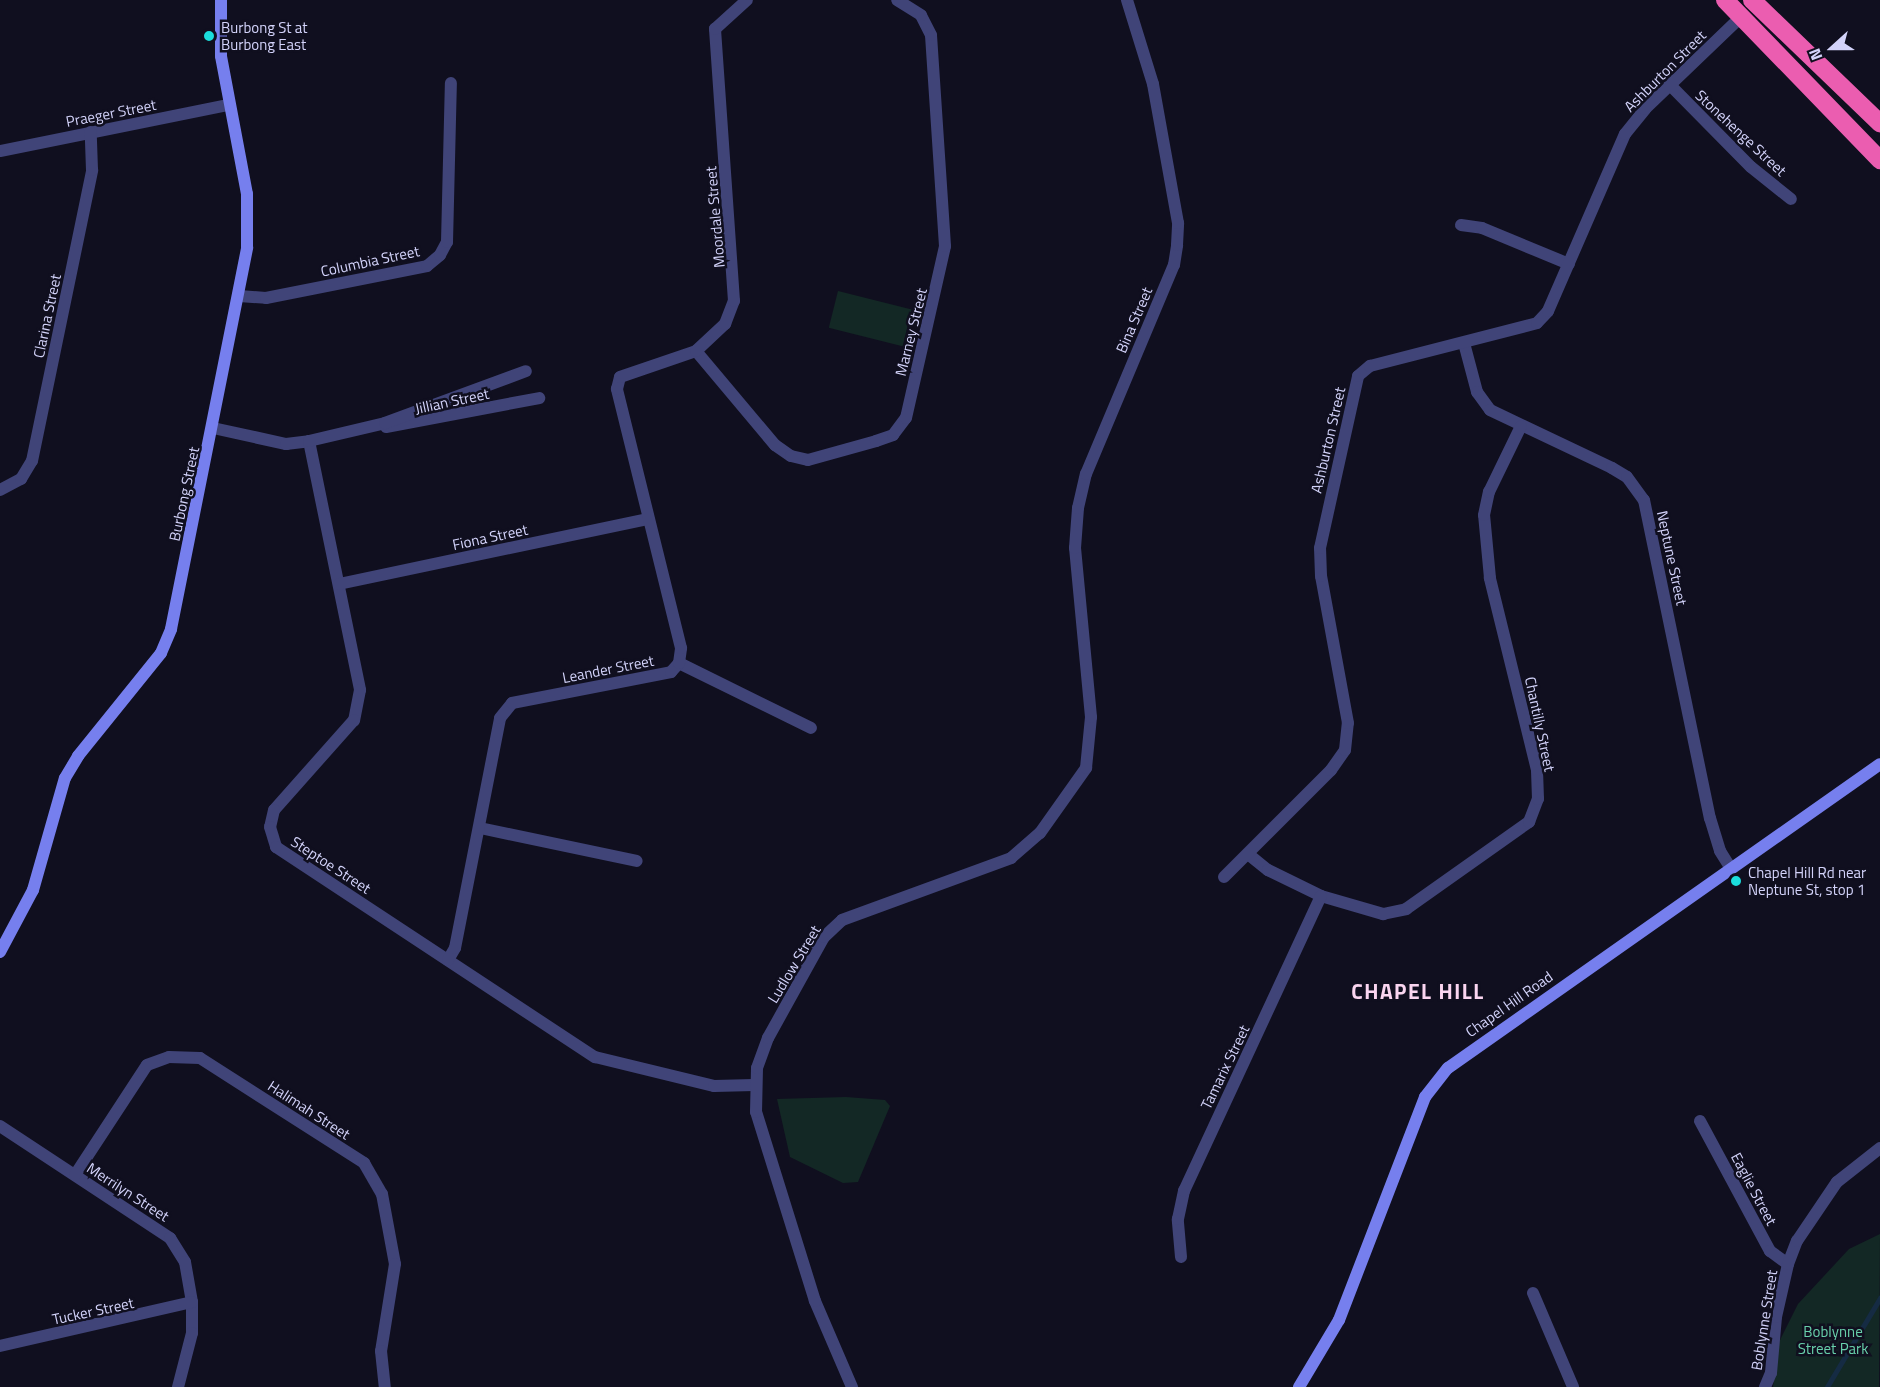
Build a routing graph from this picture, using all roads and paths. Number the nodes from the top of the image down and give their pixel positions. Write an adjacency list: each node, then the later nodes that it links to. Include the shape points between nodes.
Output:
1 (220, 0): 10 (street, Burbong Street, via 221,56)
2 (747, 0): 20 (street, Moordale Street, via 715,29 734,301 725,324)
3 (897, 0): 20 (street, Marney Street, via 921,15 931,35 945,246 906,418 893,435 876,441 808,460 791,456 775,445)
4 (1127, 0): 30 (street, Bina Street, via 1152,84 1178,223 1177,245 1174,265 1086,474 1078,508 1075,548)
5 (1725, 0): 7 (highway)
6 (1752, 0): 11 (highway)
7 (1741, 17): 9 (street, Ashburton Street); 14 (highway)
8 (451, 83): 18 (street, Columbia Street, via 447,242 440,255 426,266 266,298)
9 (1672, 87): 15 (street, Stonehenge Street, via 1751,167); 17 (street, Ashburton Street, via 1645,109 1625,134)
10 (228, 105): 12 (street, Praeger Street); 18 (street, Burbong Street, via 249,206)
11 (1880, 123)
12 (91, 132): 13 (street, Praeger Street); 27 (street, Clarina Street, via 92,170 32,461 21,479)
13 (0, 151)
14 (1880, 160)
15 (1791, 199)
16 (1461, 225): 17 (street, via 1482,228)
17 (1569, 264): 19 (street, Ashburton Street, via 1548,311 1537,323)
18 (239, 296): 24 (street, Burbong Street)
19 (1464, 343): 23 (street, Neptune Street, via 1477,392 1490,410); 35 (street, Ashburton Street, via 1370,366 1358,376 1320,548 1321,576 1348,723 1345,750 1331,770)
20 (696, 351): 28 (street, Moordale Street, via 620,376 617,389)
21 (525, 371): 25 (street, Jillian Street)
22 (539, 398): 25 (street, Jillian Street, via 420,424)
23 (1521, 426): 37 (street, Neptune Street, via 1627,477 1644,500 1710,818); 39 (street, Chantilly Street, via 1489,492 1484,515 1490,578 1537,770 1538,799 1529,822 1406,909 1383,914)
24 (213, 428): 26 (street, via 286,444); 40 (street, Burbong Street, via 171,629 161,652 65,778 33,890)
25 (369, 428): 26 (street, Jillian Street)
26 (309, 441): 29 (street, Steptoe Street)
27 (0, 490)
28 (647, 519): 29 (street, Fiona Street); 31 (street, via 681,648)
29 (339, 584): 41 (street, Steptoe Street, via 360,690 354,720 274,810 270,827 276,847)
30 (1085, 650): 42 (street, Ludlow Street, via 1092,742 1077,786 1040,833 1011,858 842,920 824,937 768,1038)
31 (679, 663): 32 (street); 34 (street, Leander Street, via 670,672 512,703 500,718)
32 (811, 728)
33 (1880, 764): 37 (street, Chapel Hill Road)
34 (480, 828): 36 (street); 41 (street, Leander Street, via 455,948)
35 (1248, 854): 38 (street, Ashburton Street); 39 (street, Chantilly Street, via 1268,870)
36 (637, 861)
37 (1730, 867): 55 (street, Chapel Hill Road, via 1448,1068 1425,1097 1339,1320)
38 (1224, 877)
39 (1321, 896): 47 (street, Tamarix Street, via 1184,1191 1178,1219)
40 (0, 952)
41 (448, 960): 42 (street, Steptoe Street, via 595,1057 725,1088)
42 (754, 1085): 54 (street, Ludlow Street, via 756,1112 815,1301)
43 (1700, 1121): 48 (street, Eaglie Street, via 1770,1251)
44 (0, 1126): 46 (street, Merrilyn Street)
45 (1880, 1148): 48 (street, Boblynne Street, via 1837,1182 1797,1241)
46 (75, 1175): 50 (street, Merrilyn Street, via 170,1238 185,1262); 53 (street, Halimah Street, via 147,1065 169,1057 200,1058 364,1163 381,1194 395,1264 381,1351)
47 (1182, 1257)
48 (1788, 1264): 57 (street, Boblynne Street, via 1776,1317 1771,1373)
49 (1533, 1293): 56 (street)
50 (192, 1302): 51 (street, Tucker Street); 52 (street, Merrilyn Street, via 192,1333)
51 (0, 1346)
52 (178, 1387)
53 (385, 1387)
54 (852, 1387)
55 (1299, 1387)
56 (1573, 1387)
57 (1765, 1387)

